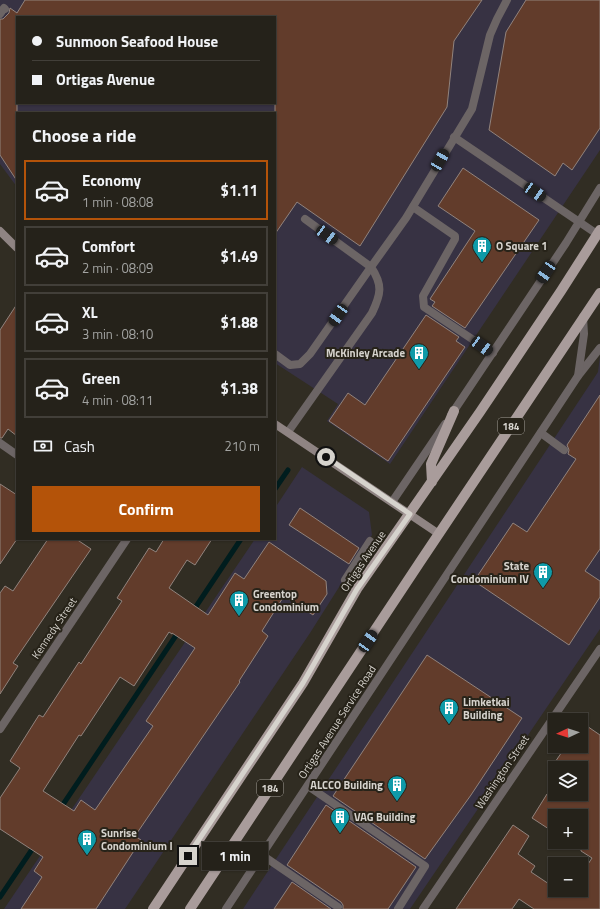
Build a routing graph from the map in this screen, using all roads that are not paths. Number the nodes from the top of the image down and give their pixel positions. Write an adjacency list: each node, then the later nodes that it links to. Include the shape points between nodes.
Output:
1 (508, 0): 2 (street, via 490,35 472,109)
2 (454, 137): 4 (street); 6 (street)
3 (600, 188): 6 (street)
4 (413, 207): 10 (street); 14 (street, via 455,236 423,296 424,307)
5 (305, 219): 10 (street)
6 (578, 221): 8 (street); 14 (street)
7 (0, 231): 9 (street)
8 (599, 234): 24 (main road, Ortigas Avenue / 184)
9 (16, 247)
10 (371, 267): 15 (street, via 310,354 300,364 290,365); 19 (street, via 378,280 380,292 372,313)
11 (600, 293): 12 (main road, 184)
12 (584, 317): 16 (street, Ortigas Avenue Service Road); 27 (main road, 184)
13 (600, 348): 16 (street)
14 (493, 353): 17 (street)
15 (276, 355)
16 (578, 376): 20 (street, Ortigas Avenue Service Road)
17 (454, 411): 24 (main road, via 431,464); 25 (street)
18 (276, 425): 19 (street)
19 (288, 432): 25 (street)
20 (541, 433): 22 (street); 33 (street, Ortigas Avenue Service Road)
21 (0, 443): 23 (street)
22 (564, 450)
23 (16, 454)
24 (432, 482): 26 (main road, Ortigas Avenue / 184)
25 (392, 502): 26 (street)
26 (410, 514): 27 (street); 36 (main road, Ortigas Avenue / 184, via 357,589 303,683)
27 (439, 534): 37 (main road, 184)
28 (126, 540): 32 (street, Kennedy Street)
29 (370, 541): 30 (street)
30 (345, 580)
31 (600, 649): 40 (street, Washington Street)
32 (0, 730)
33 (308, 786): 34 (street, Ortigas Avenue Service Road); 39 (street, via 425,866)
34 (262, 855): 35 (street); 38 (street, Ortigas Avenue Service Road)
35 (338, 907)
36 (153, 909)
37 (190, 909)
38 (226, 909)
39 (398, 909)
40 (423, 909)

